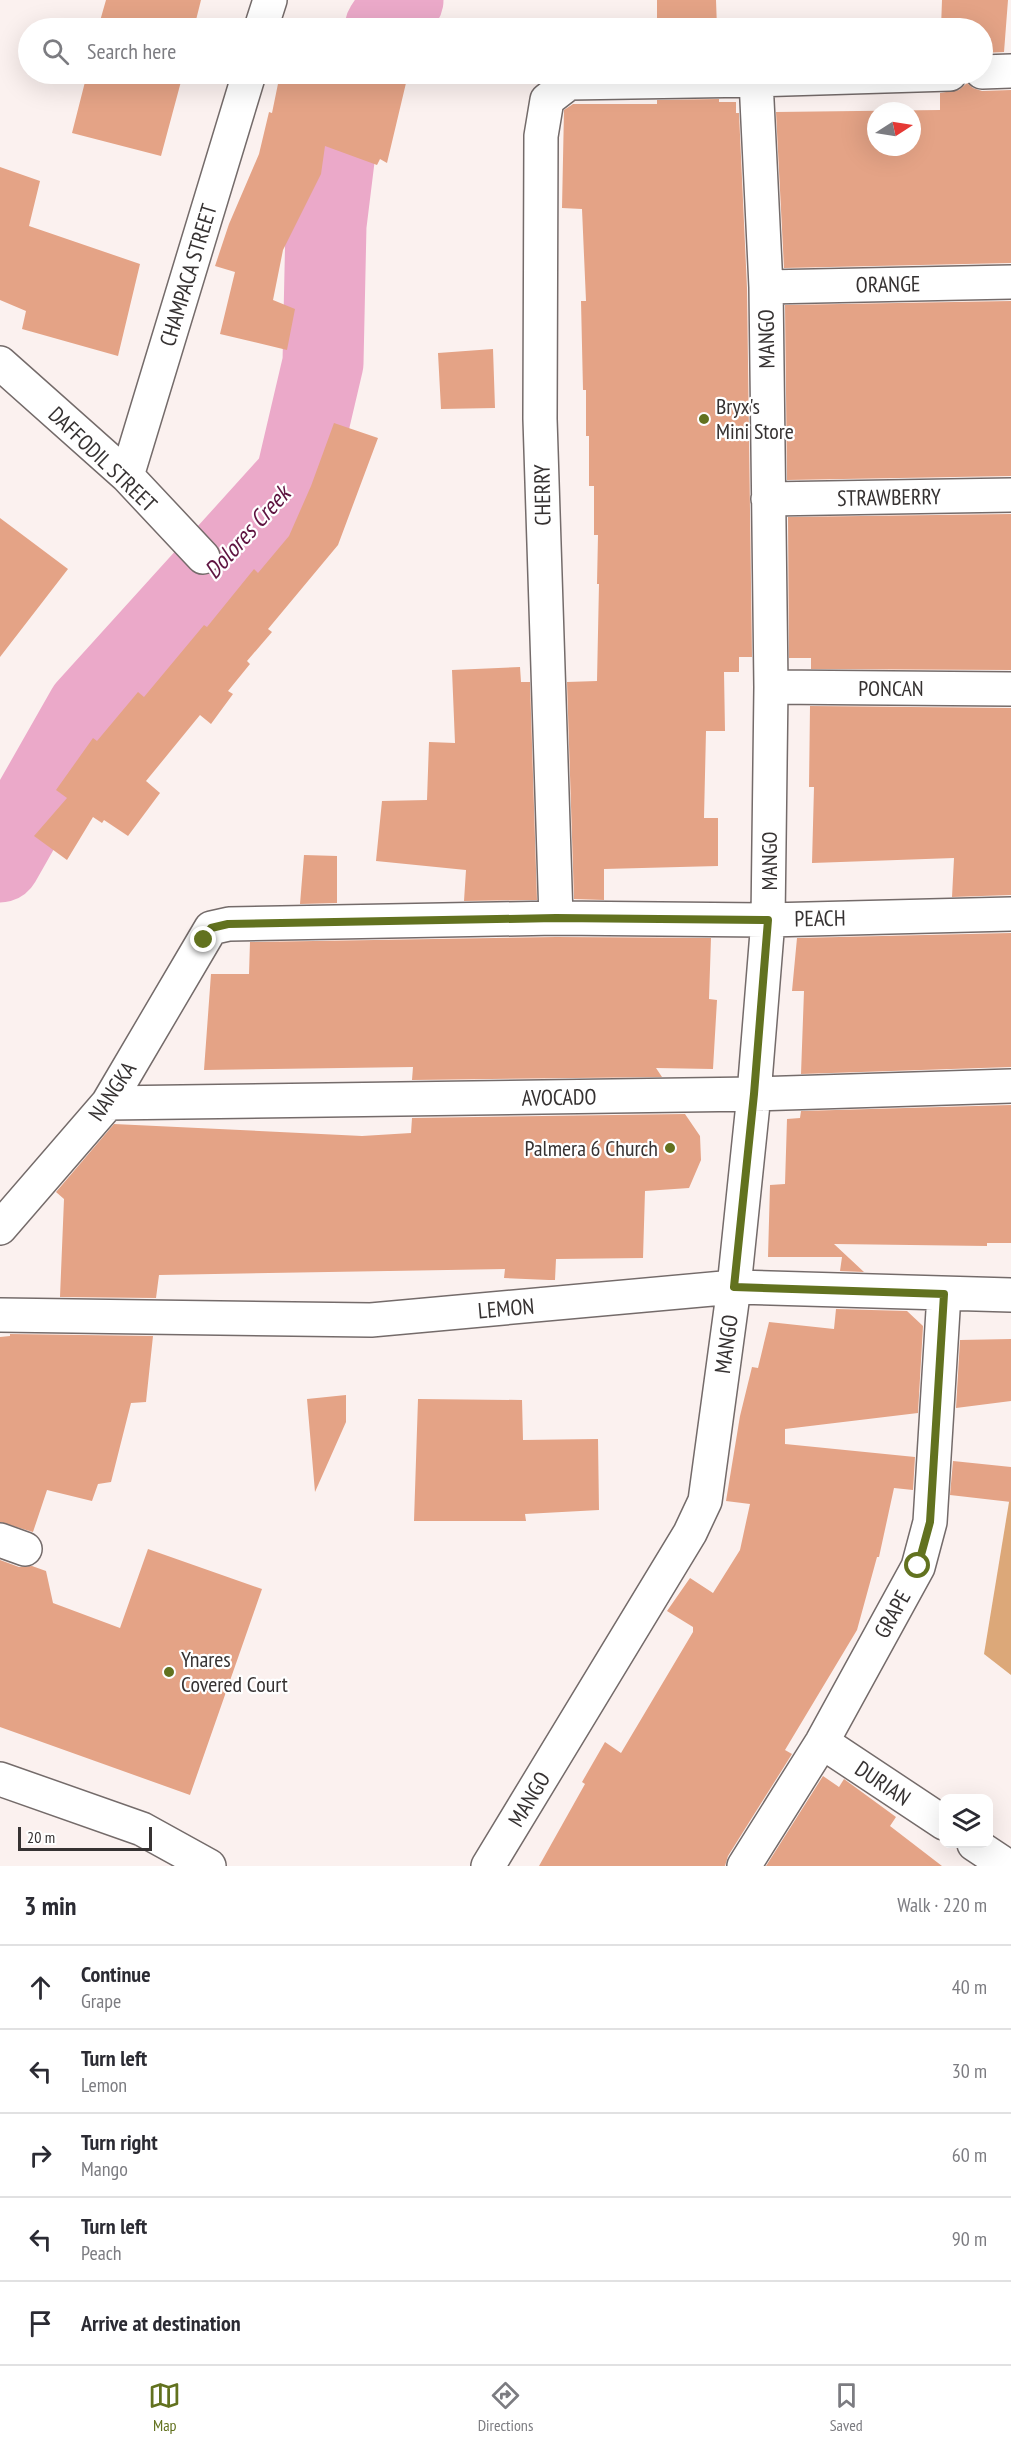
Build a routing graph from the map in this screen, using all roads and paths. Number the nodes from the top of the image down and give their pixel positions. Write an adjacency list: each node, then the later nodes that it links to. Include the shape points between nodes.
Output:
1 (270, 0): 2 (street)
2 (264, 18)
3 (1011, 71): 4 (street)
4 (993, 72)
5 (246, 84): 11 (street, CHAMPACA STREET)
6 (568, 84): 18 (street, CHERRY, via 547,100 541,136 540,419)
7 (756, 84): 9 (street, MANGO)
8 (1011, 282): 9 (street, ORANGE)
9 (766, 288): 13 (street, MANGO)
10 (0, 363): 11 (street, DAFFODIL STREET)
11 (127, 476): 14 (street, DAFFODIL STREET)
12 (1011, 495): 13 (street, STRAWBERRY)
13 (768, 499): 15 (street, MANGO)
14 (203, 557)
15 (771, 687): 16 (street, PONCAN); 19 (street, MANGO)
16 (1011, 689)
17 (1011, 914): 19 (street, PEACH)
18 (556, 918): 19 (street, PEACH); 20 (street, PEACH, via 228,924 211,928)
19 (768, 920): 22 (street, MANGO)
20 (204, 940): 23 (street, NANGKA)
21 (1011, 1086): 22 (street, AVOCADO)
22 (754, 1094): 23 (street, AVOCADO); 25 (street, MANGO)
23 (108, 1103): 24 (street, NANGKA)
24 (0, 1228)
25 (734, 1287): 26 (street, LEMON); 28 (street, LEMON, via 371,1320); 34 (street, MANGO, via 705,1501 690,1533)
26 (944, 1294): 27 (street, LEMON); 29 (street, GRAPE, via 930,1522 918,1566)
27 (1011, 1295)
28 (0, 1315)
29 (822, 1742): 31 (street, DURIAN); 35 (street, GRAPE)
30 (0, 1779): 33 (street, via 142,1829)
31 (939, 1820)
32 (980, 1848): 36 (street)
33 (209, 1866)
34 (488, 1866)
35 (744, 1866)
36 (1007, 1866)

